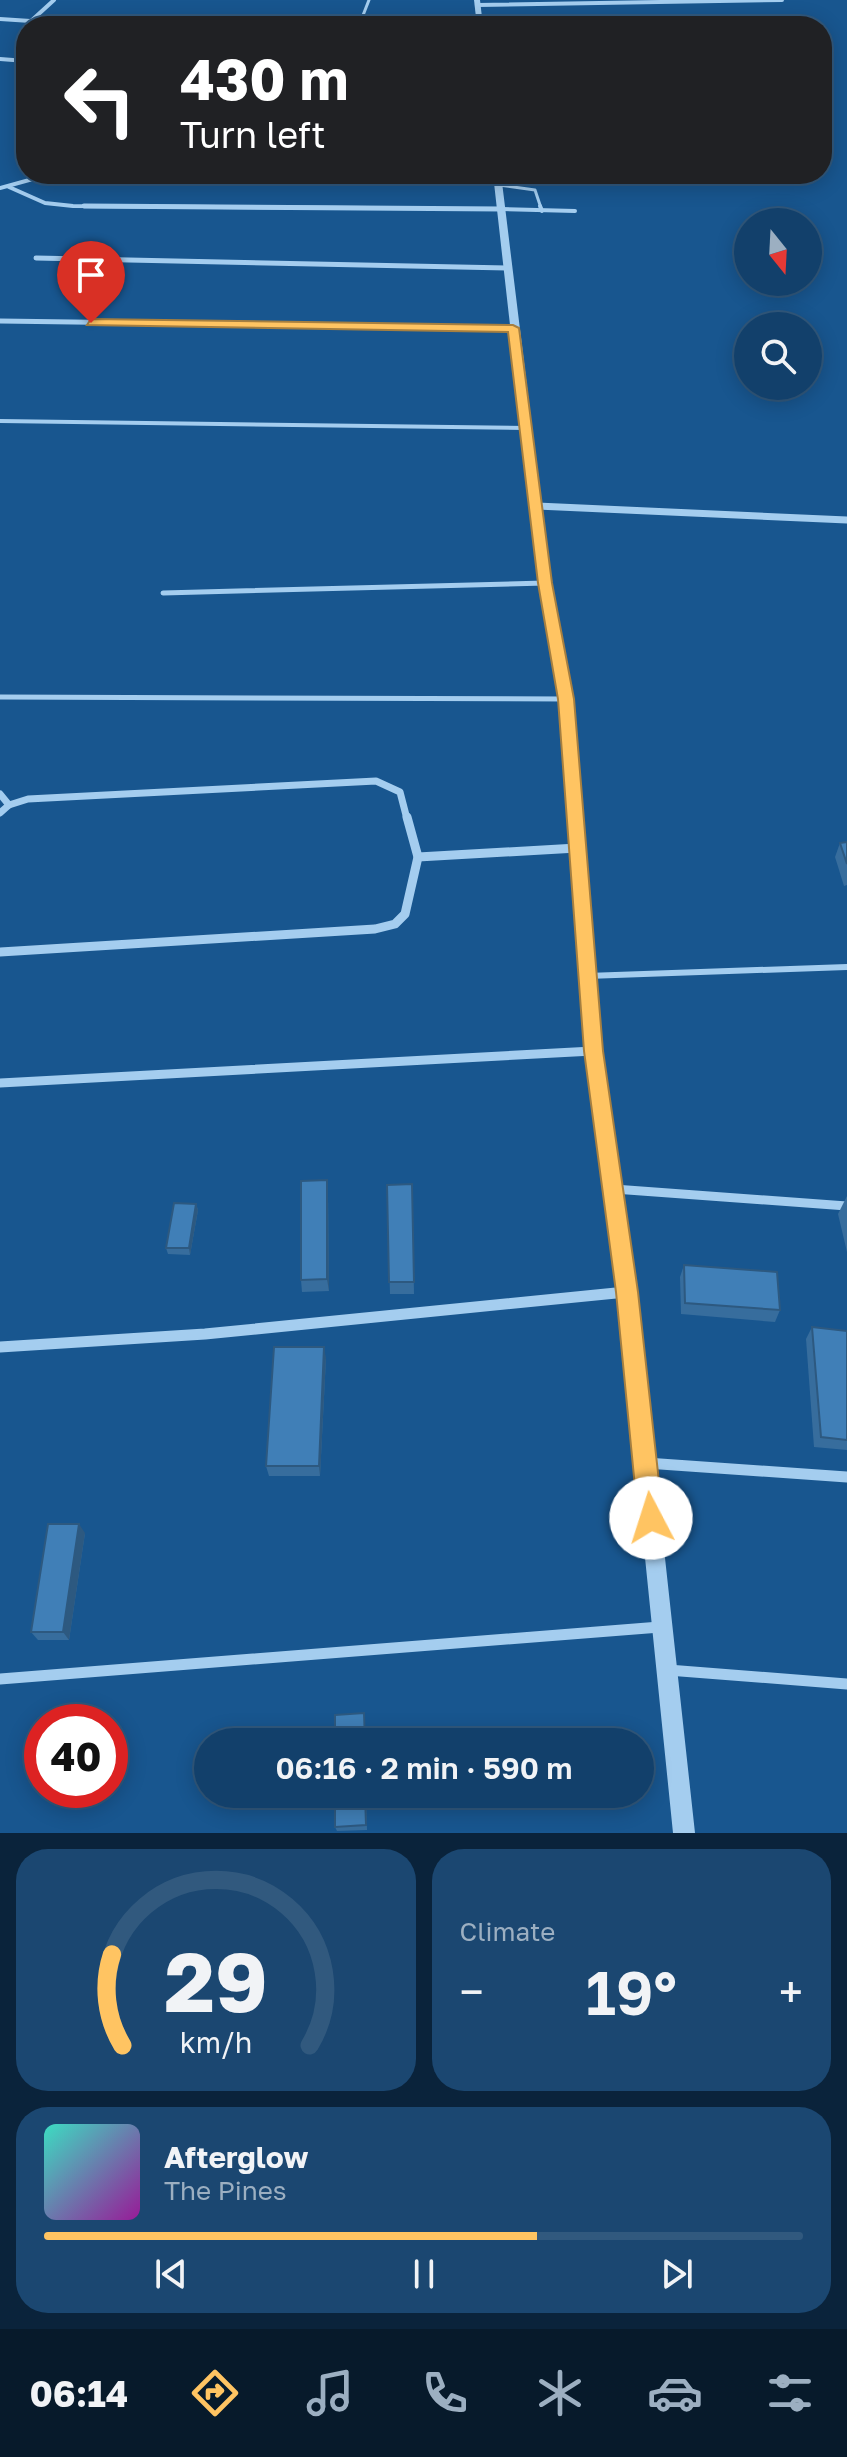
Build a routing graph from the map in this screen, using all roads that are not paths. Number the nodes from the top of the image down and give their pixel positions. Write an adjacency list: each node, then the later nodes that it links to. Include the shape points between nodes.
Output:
1 (54, 0): 5 (street)
2 (728, 0): 3 (street); 4 (street)
3 (782, 0)
4 (478, 2)
5 (36, 16)
6 (19, 184): 9 (street)
7 (499, 184): 11 (street)
8 (513, 184): 12 (lane, via 535,190)
9 (9, 187): 10 (street); 11 (street, via 45,203 73,206)
10 (0, 188)
11 (502, 209): 12 (lane); 15 (street)
12 (542, 211): 13 (lane)
13 (575, 211)
14 (36, 258): 15 (street)
15 (507, 268): 17 (street)
16 (0, 321): 17 (street)
17 (513, 328): 19 (street)
18 (0, 421): 19 (lane)
19 (526, 428): 20 (street)
20 (537, 506): 21 (street); 22 (street)
21 (847, 520)
22 (545, 583): 23 (lane); 25 (street)
23 (163, 593)
24 (0, 697): 25 (lane)
25 (566, 699): 29 (street)
26 (0, 794): 27 (street)
27 (9, 805): 28 (street); 30 (street, via 28,799 376,781 400,792)
28 (0, 813)
29 (577, 848): 30 (street); 33 (street)
30 (418, 857): 31 (street, via 405,914 395,924 375,929)
31 (0, 952)
32 (847, 967): 33 (lane)
33 (587, 976): 34 (street)
34 (593, 1051): 35 (street); 36 (street)
35 (0, 1083)
36 (613, 1189): 37 (street); 38 (street)
37 (847, 1206)
38 (627, 1292): 39 (street, via 205,1334); 40 (street)
39 (0, 1347)
40 (646, 1463): 41 (street); 42 (street)
41 (847, 1477)
42 (661, 1626): 43 (street); 44 (street)
43 (665, 1670): 45 (street); 46 (street)
44 (0, 1679)
45 (847, 1684)
46 (684, 1833)

